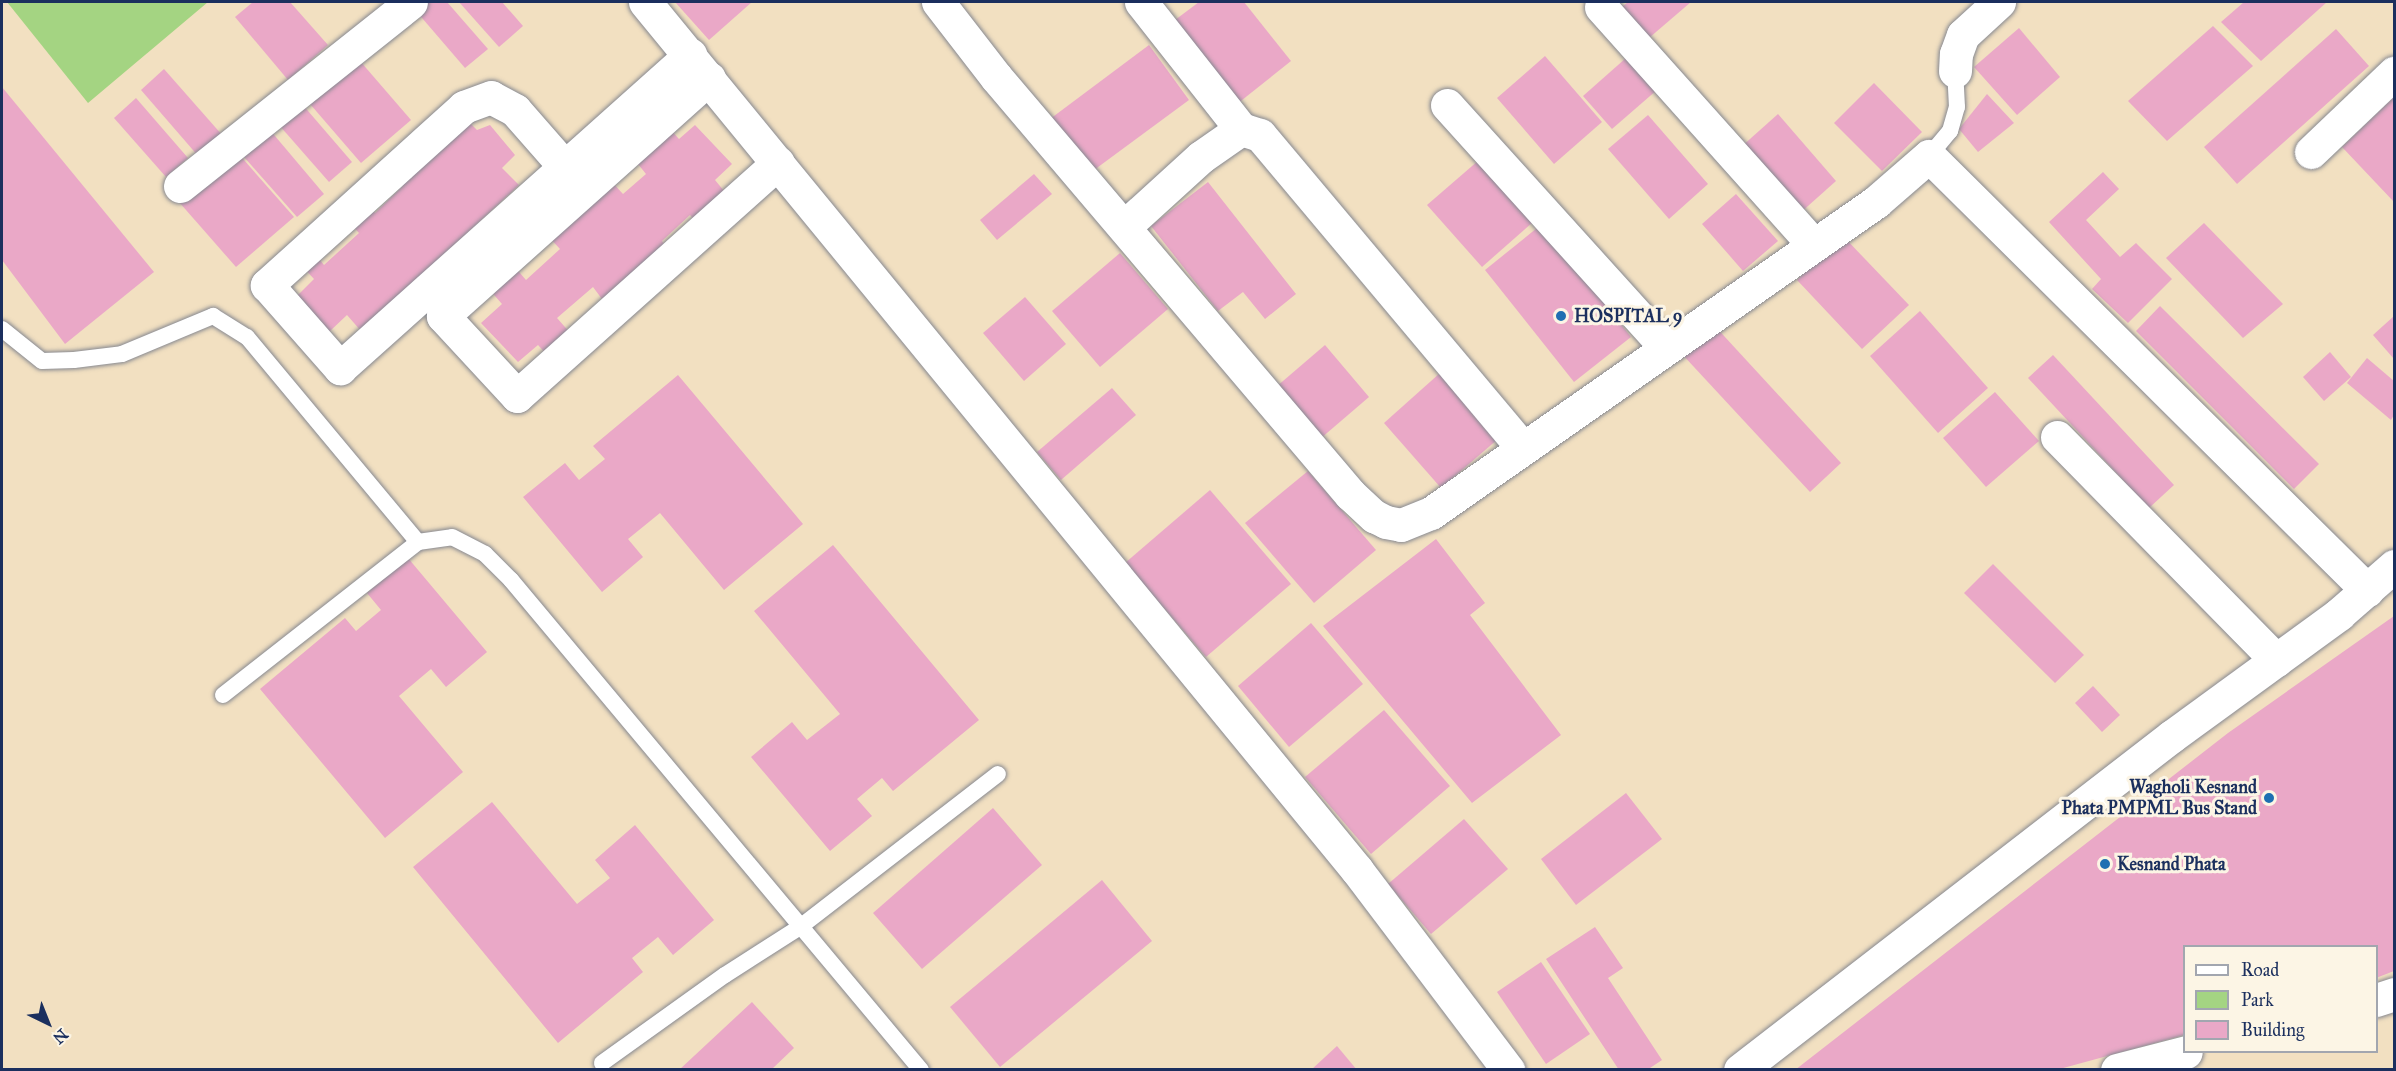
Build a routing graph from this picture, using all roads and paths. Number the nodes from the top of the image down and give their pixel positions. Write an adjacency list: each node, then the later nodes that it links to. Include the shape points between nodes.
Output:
1 (411, 2): 16 (street)
2 (645, 2): 7 (street)
3 (938, 2): 17 (street, via 996,77)
4 (1141, 2): 11 (street)
5 (1999, 2): 8 (street, via 1963,35)
6 (1601, 7): 18 (street)
7 (699, 67): 14 (street); 14 (street, via 443,316 517,396); 15 (street)
8 (1955, 71): 13 (lane, via 1957,107 1950,131)
9 (2394, 73): 12 (street)
10 (1447, 105): 20 (street)
11 (1241, 129): 17 (street, via 1201,157); 22 (street, via 1260,135)
12 (2311, 152)
13 (1929, 156): 18 (street, via 1876,202); 25 (street)
14 (778, 163): 35 (street, via 1357,870)
15 (564, 166): 15 (street, via 340,368 267,285 464,108 491,98 515,110)
16 (180, 186)
17 (1124, 227): 22 (street, via 1350,494 1374,516 1401,525 1415,521)
18 (1814, 245): 20 (street)
19 (2, 329): 23 (lane, via 42,361 74,360 122,354 213,316 247,337)
20 (1666, 347): 22 (street)
21 (2057, 437): 26 (street)
22 (1523, 448)
23 (418, 542): 27 (lane); 29 (lane, via 452,537 485,554 511,580)
24 (2394, 566): 25 (street)
25 (2367, 590): 26 (street)
26 (2276, 660): 36 (street)
27 (223, 694)
28 (998, 774): 29 (lane)
29 (800, 927): 33 (lane); 34 (lane)
30 (2394, 994): 31 (street)
31 (2378, 999)
32 (2183, 1053): 37 (street)
33 (602, 1063)
34 (921, 1070)
35 (1508, 1070)
36 (1740, 1070)
37 (2117, 1070)

